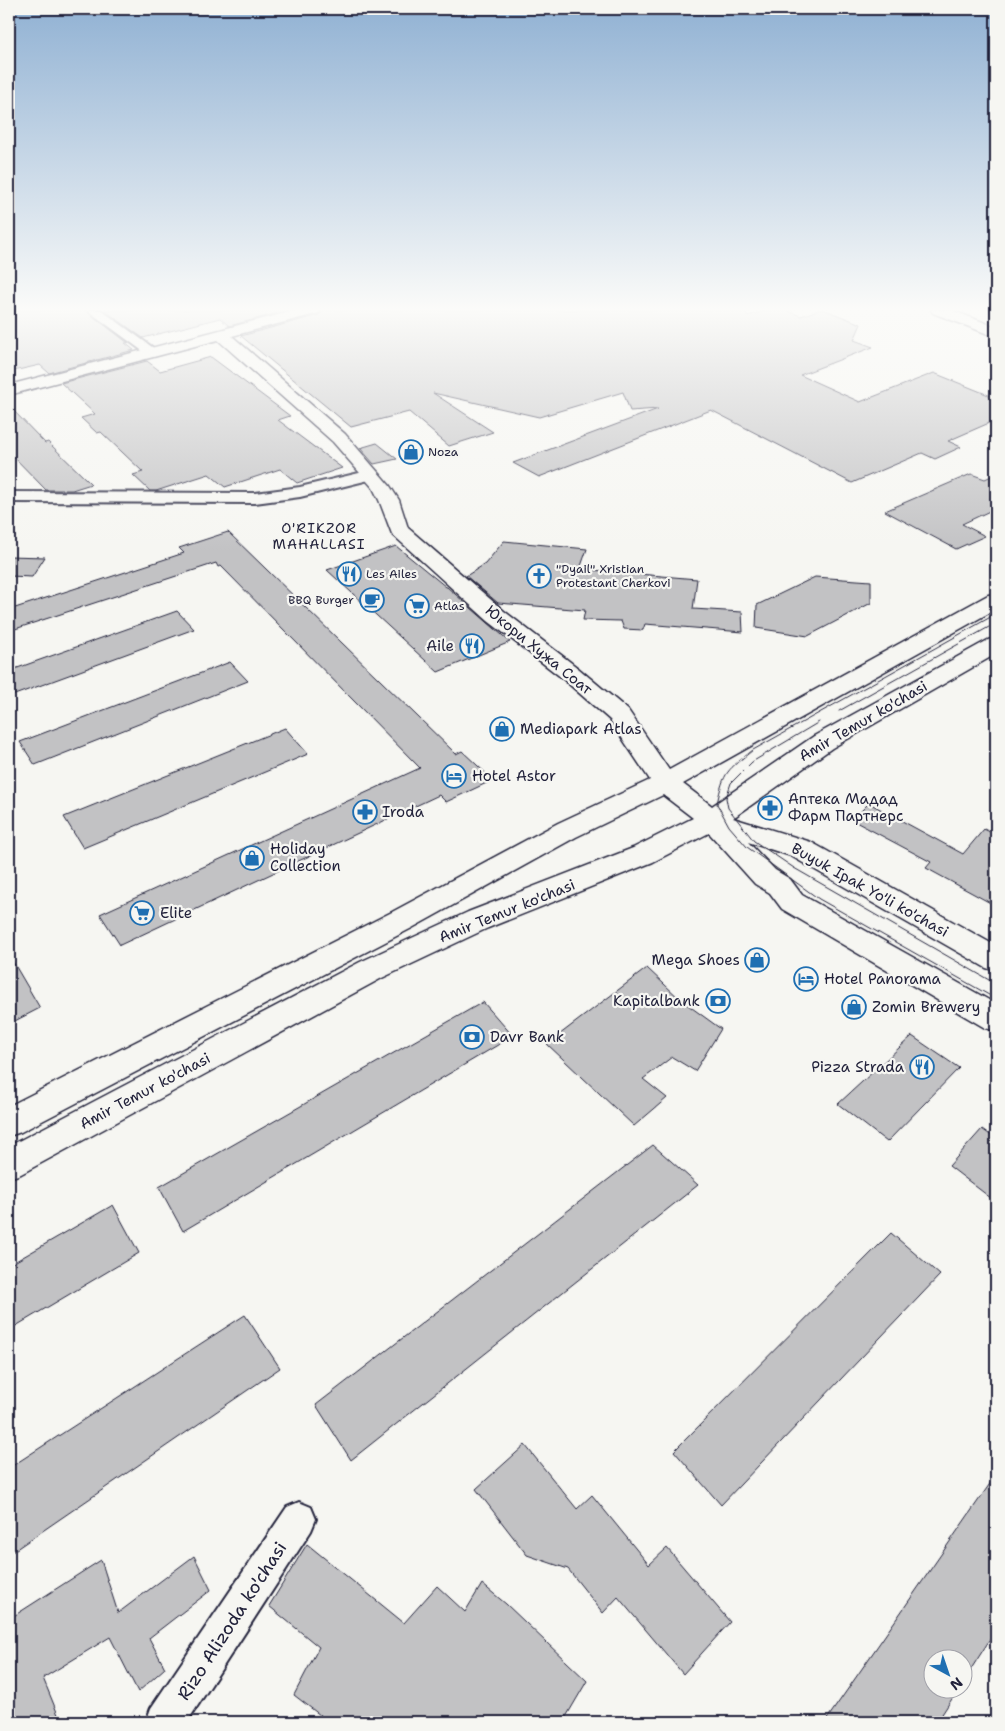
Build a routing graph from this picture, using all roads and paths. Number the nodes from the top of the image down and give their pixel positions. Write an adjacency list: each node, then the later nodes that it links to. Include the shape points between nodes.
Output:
1 (285, 391): 2 (main road, Юкори Хужа Соат, via 339,438)
2 (372, 476): 3 (street, via 255,498); 6 (main road, Юкори Хужа Соат, via 389,500 399,530 496,616 619,715)
3 (9, 496)
4 (996, 600): 6 (main road)
5 (996, 645): 7 (main road, Amir Temur ko'chasi, via 822,742)
6 (665, 783): 7 (main road, Buyuk Ipak Yo'li ko'chasi); 10 (main road, via 567,830 384,929)
7 (712, 820): 8 (main road, Buyuk Ipak Yo'li ko'chasi, via 801,849); 9 (main road, Buyuk Ipak Yo'li ko'chasi, via 765,876 780,886 792,902); 11 (main road, Amir Temur ko'chasi, via 643,855 478,920 372,970)
8 (996, 960)
9 (996, 1018)
10 (9, 1122)
11 (9, 1163)
12 (299, 1519): 13 (street, Rizo Alizoda ko'chasi)
13 (165, 1722)

